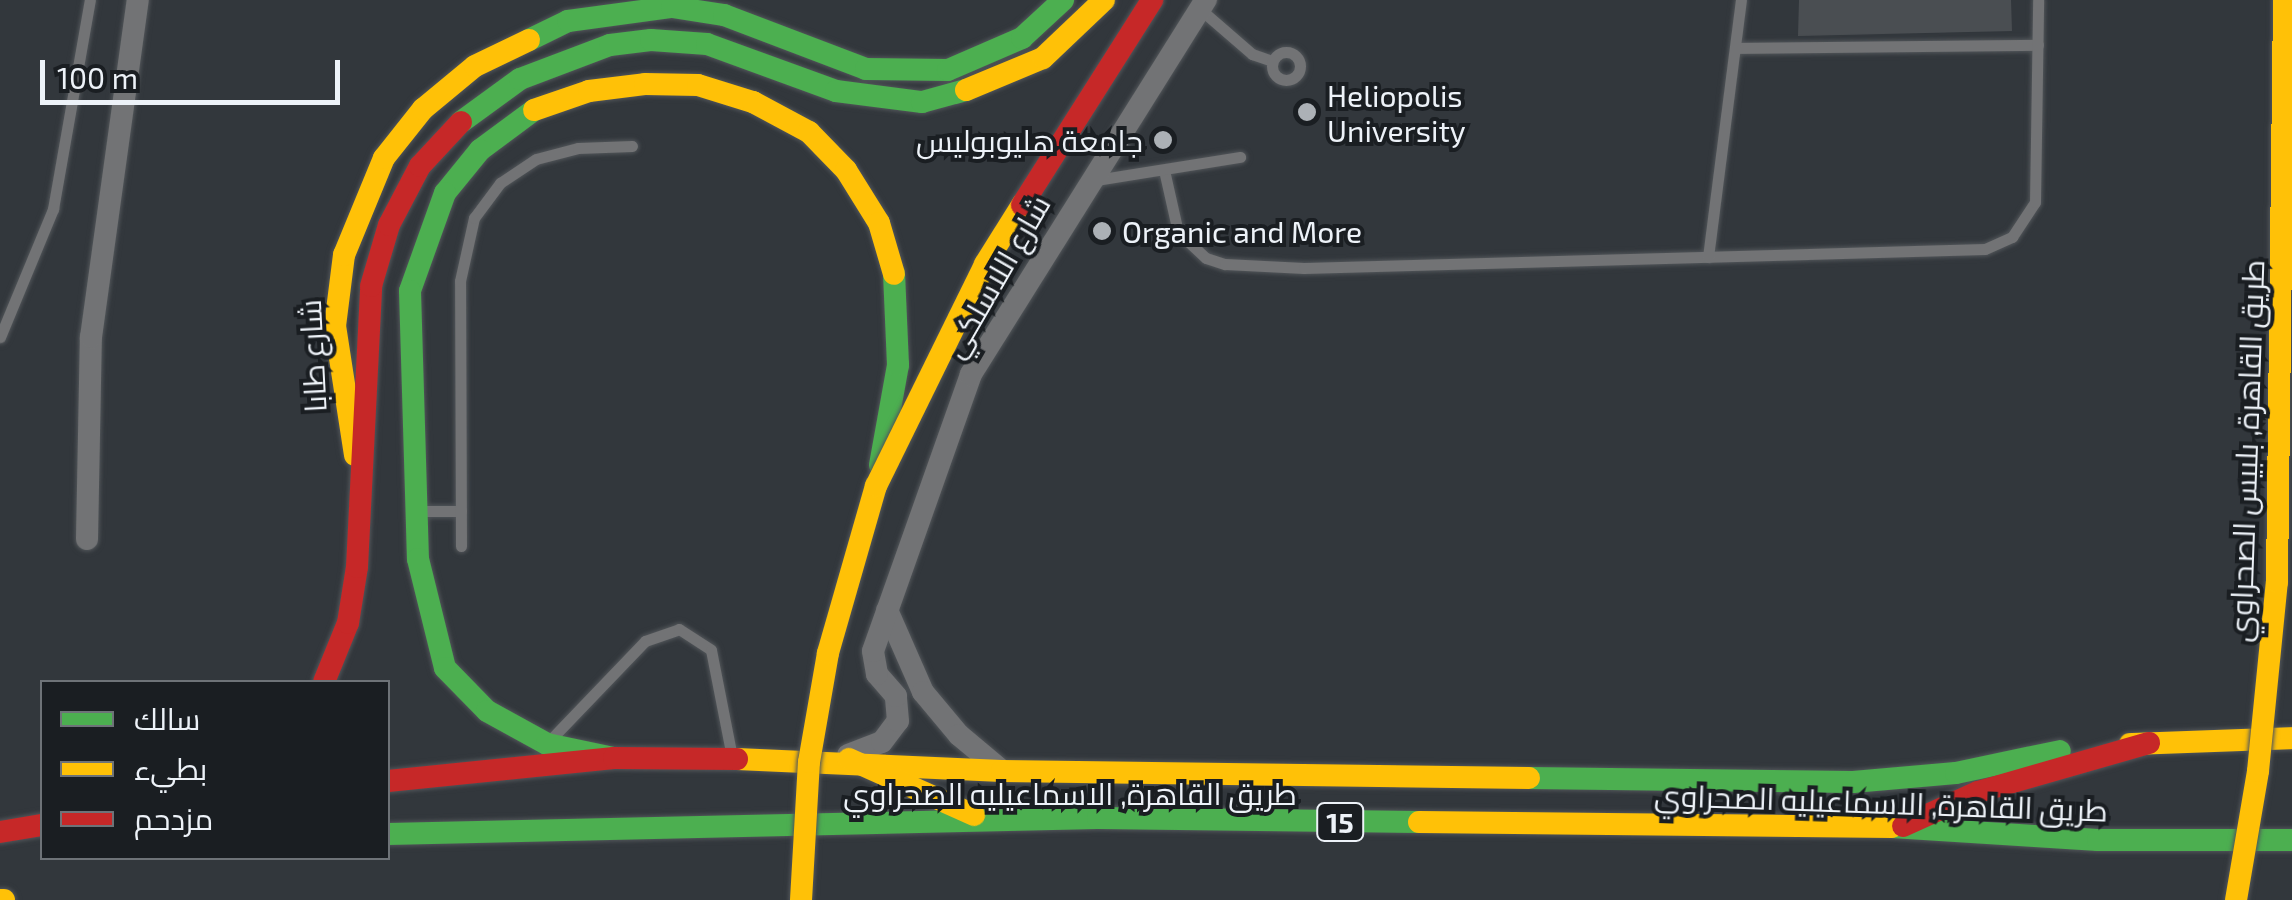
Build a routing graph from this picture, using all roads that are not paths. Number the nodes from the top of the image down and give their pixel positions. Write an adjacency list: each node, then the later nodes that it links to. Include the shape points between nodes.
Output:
1 (90, 0): 18 (lane, via 54,209)
2 (138, 0): 23 (street, via 91,337)
3 (1063, 0): 19 (main road, شارع طابا, via 1022,38 948,70 866,70 724,15 672,7 568,20 475,66 423,109 384,158 344,256 334,326 348,436)
4 (1104, 0): 19 (main road, via 1076,31 1018,72 922,102 836,91 706,44 651,40 572,57 485,99 420,166 389,224 371,286)
5 (1152, 0): 20 (main road, bridge, via 984,264)
6 (1741, 0): 11 (lane)
7 (2038, 0): 10 (lane)
8 (2284, 0): 43 (main road, طريق القاهرة, بلبيس الصحراوي, bridge, via 2277,582 2258,771)
9 (1203, 4): 12 (lane, via 1252,54); 16 (street, شارع اللاسلكي)
10 (2038, 45): 11 (lane); 17 (lane, via 2035,202 2012,238 1985,249)
11 (1735, 48): 17 (lane)
12 (1272, 61)
13 (632, 146): 22 (lane, via 578,148 536,159 500,183 474,218 460,280)
14 (1240, 157): 15 (lane)
15 (1164, 170): 16 (lane); 17 (lane, via 1178,232 1206,258 1225,264)
16 (1088, 181): 25 (street, شارع اللاسلكي, via 971,374)
17 (1708, 256)
18 (0, 337)
19 (364, 481): 26 (main road, via 348,623)
20 (876, 486): 21 (main road, via 901,320 879,223 846,170 809,132 753,102 698,86 644,84 589,91 534,110 480,150 457,178 420,250 410,291); 42 (main road, bridge, via 828,653 809,762)
21 (415, 510): 22 (lane); 29 (main road, via 421,586 445,668 487,710)
22 (461, 511): 24 (lane)
23 (87, 540)
24 (461, 546)
25 (886, 606): 32 (street, شارع اللاسلكي, via 874,662 896,696 898,722 882,742); 33 (street, via 922,692 958,735)
26 (325, 680)
27 (2292, 738): 28 (main road)
28 (2150, 742): 33 (main road, via 2044,753 1922,778 1854,782); 37 (main road, via 1978,792)
29 (547, 744): 30 (main road); 31 (lane, via 645,641 678,629 711,650)
30 (614, 758): 31 (main road); 34 (main road)
31 (733, 759): 32 (main road)
32 (842, 759): 33 (main road); 35 (main road)
33 (1002, 771)
34 (390, 781)
35 (987, 820): 37 (main road, طريق القاهرة, الاسماعيليه الصحراوي / 15); 38 (main road, طريق القاهرة, الاسماعيليه الصحراوي / 15)
36 (40, 825): 39 (main road)
37 (1900, 827): 41 (main road, طريق القاهرة, الاسماعيليه الصحراوي / 15, via 2098,840)
38 (390, 834)
39 (0, 835): 40 (main road)
40 (40, 838)
41 (2292, 840)
42 (802, 900)
43 (2236, 900)

